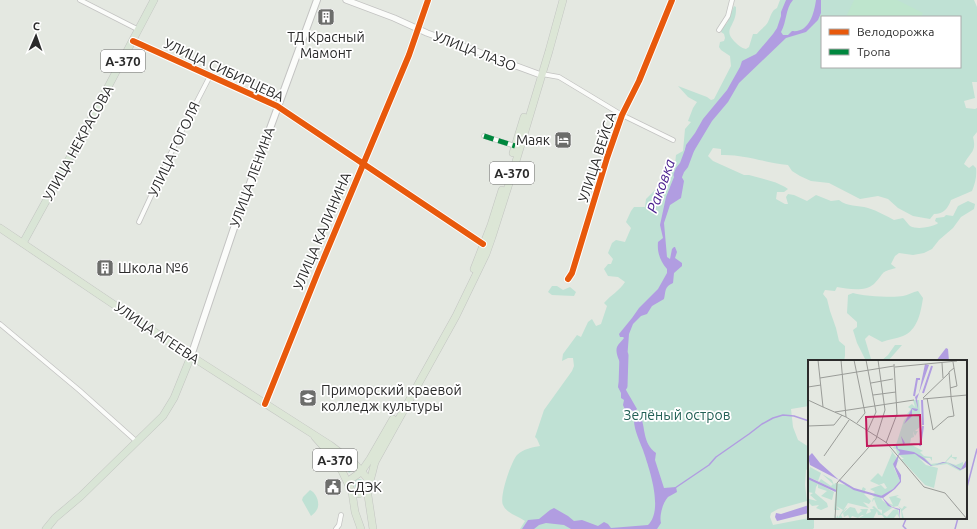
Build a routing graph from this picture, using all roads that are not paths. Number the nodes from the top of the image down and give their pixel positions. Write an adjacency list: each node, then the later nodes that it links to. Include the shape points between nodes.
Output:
1 (80, 0): 12 (street)
2 (154, 0): 12 (main road, УЛИЦА НЕКРАСОВА / А-370)
3 (317, 0): 17 (main road, УЛИЦА ЛЕНИНА)
4 (346, 0): 11 (street, УЛИЦА ЛАЗО)
5 (428, 0): 11 (street, УЛИЦА КАЛИНИНА)
6 (558, 0): 10 (highway, А-370)
7 (563, 0): 10 (highway, А-370)
8 (672, 0): 18 (street, УЛИЦА ВЕЙСА, via 639,81)
9 (732, 0): 13 (street, via 728,16)
10 (558, 11): 15 (highway, А-370)
11 (418, 28): 15 (street, УЛИЦА ЛАЗО); 23 (street, УЛИЦА КАЛИНИНА)
12 (139, 30): 14 (main road, УЛИЦА НЕКРАСОВА / А-370)
13 (719, 30)
14 (133, 41): 16 (street, УЛИЦА СИБИРЦЕВА); 26 (main road, УЛИЦА НЕКРАСОВА / А-370)
15 (540, 74): 18 (street, УЛИЦА ЛАЗО, via 559,78); 19 (highway, А-370)
16 (210, 76): 17 (street, УЛИЦА СИБИРЦЕВА); 24 (street, УЛИЦА ГОГОЛЯ)
17 (277, 106): 23 (street, УЛИЦА СИБИРЦЕВА); 30 (main road, УЛИЦА ЛЕНИНА)
18 (622, 115): 21 (street, УЛИЦА ЛАЗО); 28 (street, УЛИЦА ВЕЙСА)
19 (524, 127): 22 (highway, А-370); 27 (highway, А-370)
20 (484, 136): 22 (street)
21 (673, 140)
22 (515, 146): 27 (highway, А-370)
23 (363, 165): 27 (street, УЛИЦА СИБИРЦЕВА); 31 (street, УЛИЦА КАЛИНИНА)
24 (139, 222)
25 (0, 228): 26 (highway, УЛИЦА АГЕЕВА)
26 (23, 243): 30 (highway, УЛИЦА АГЕЕВА / А-370)
27 (486, 246): 34 (highway, А-370, via 462,296 375,452); 35 (highway, А-370, via 456,316 374,462)
28 (568, 279)
29 (0, 324): 33 (street)
30 (191, 356): 31 (highway, УЛИЦА АГЕЕВА / А-370); 33 (main road, via 166,411)
31 (265, 404): 32 (highway, УЛИЦА АГЕЕВА / А-370)
32 (315, 437): 34 (highway, УЛИЦА АГЕЕВА / А-370, via 355,464); 36 (highway, УЛИЦА АГЕЕВА / А-370, via 334,459)
33 (136, 442): 38 (main road)
34 (361, 472): 35 (highway, А-370, via 367,478); 36 (highway, А-370, via 350,479)
35 (368, 486): 36 (highway, А-370, via 359,494); 41 (highway, А-370)
36 (351, 489): 40 (highway, А-370)
37 (341, 515): 39 (street)
38 (46, 529)
39 (336, 529)
40 (361, 529)
41 (373, 529)

